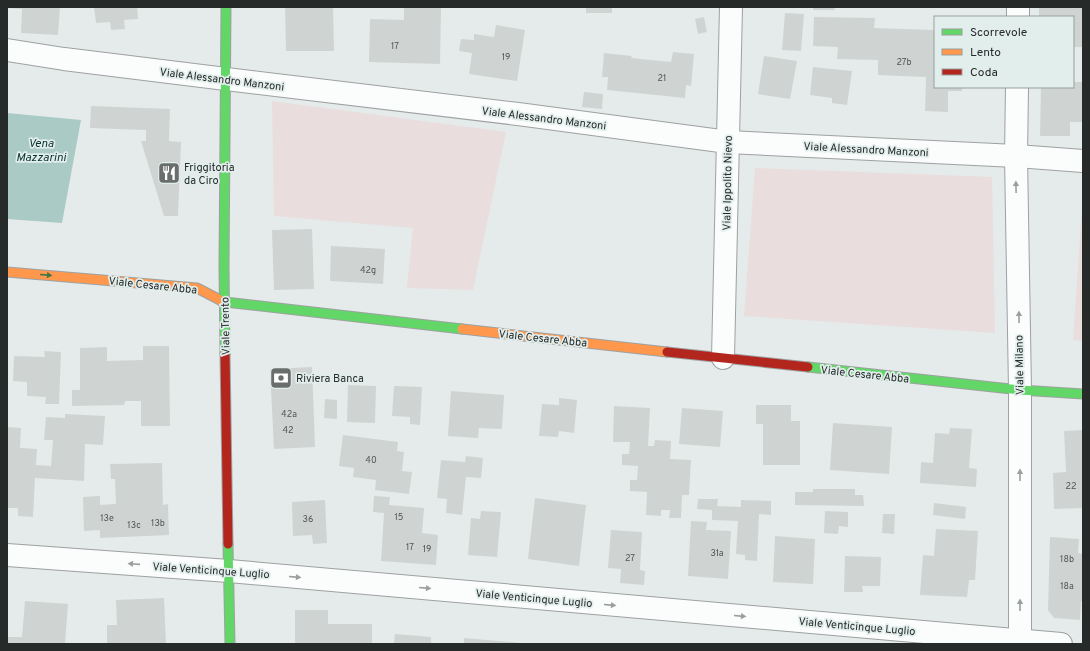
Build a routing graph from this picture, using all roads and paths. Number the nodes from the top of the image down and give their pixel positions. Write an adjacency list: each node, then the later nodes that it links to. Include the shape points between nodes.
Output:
1 (226, 7): 4 (street, Viale Trento)
2 (731, 7): 6 (street, Viale Ippolito Nievo)
3 (7, 50): 4 (street, Viale Alessandro Manzoni)
4 (226, 79): 6 (street, Viale Alessandro Manzoni); 10 (street, Viale Trento)
5 (1017, 88): 7 (street, Viale Milano)
6 (728, 142): 7 (street, Viale Alessandro Manzoni); 11 (street, Viale Ippolito Nievo)
7 (1016, 156): 8 (street, Viale Alessandro Manzoni); 12 (street, Viale Milano, one-way to 7)
8 (1083, 161)
9 (7, 272): 10 (street, Viale Cesare Abba, one-way to 10, via 197,288)
10 (225, 302): 11 (street, Viale Cesare Abba); 15 (street, Viale Trento)
11 (723, 358): 12 (street, Viale Cesare Abba)
12 (1020, 390): 13 (street, Viale Cesare Abba); 16 (street, Viale Milano, one-way to 12)
13 (1083, 394)
14 (7, 555): 15 (street, Viale Venticinque Luglio, one-way to 14)
15 (229, 571): 16 (street, Viale Venticinque Luglio, one-way to 16); 17 (street, Viale Trento)
16 (1020, 642): 18 (street, Viale Venticinque Luglio)
17 (230, 644)
18 (1061, 644)

